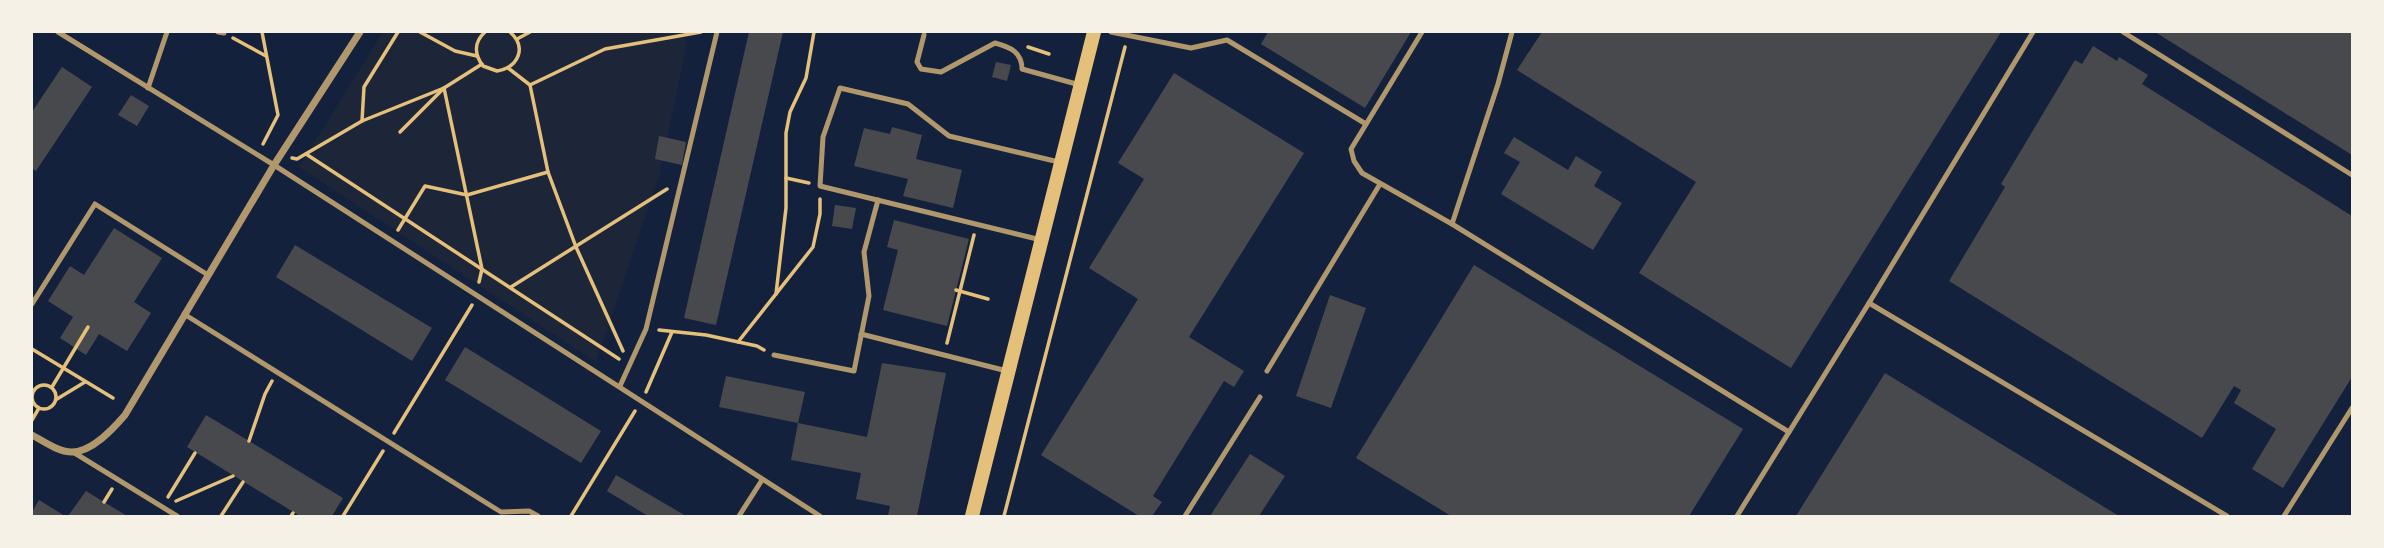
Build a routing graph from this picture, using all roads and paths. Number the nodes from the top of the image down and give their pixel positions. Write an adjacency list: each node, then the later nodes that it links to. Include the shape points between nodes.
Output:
1 (58, 32): 30 (lane)
2 (167, 32): 30 (lane)
3 (221, 32): 23 (path)
4 (262, 32): 23 (path)
5 (360, 32): 36 (street)
6 (398, 32): 31 (path, via 364,87)
7 (419, 32): 24 (path, via 455,51)
8 (485, 32): 24 (path)
9 (510, 32): 22 (path)
10 (530, 32): 22 (path)
11 (701, 32): 27 (path, via 605,49)
12 (717, 32): 41 (lane)
13 (814, 32): 42 (path, via 806,78 790,112)
14 (1094, 32): 28 (main road)
15 (1111, 32): 21 (lane)
16 (1422, 32): 32 (lane)
17 (1512, 32): 48 (lane)
18 (2033, 32): 60 (lane)
19 (2123, 32): 40 (lane)
20 (924, 35): 28 (lane, via 917,62 921,69 941,72 995,43 1017,53 1022,69)
21 (1128, 35): 32 (lane, via 1191,48 1227,40); 102 (path)
22 (517, 39): 26 (path, via 517,61)
23 (267, 56): 35 (path, via 278,115)
24 (477, 56): 25 (path)
25 (482, 64): 26 (path, via 498,71); 29 (path)
26 (508, 68): 27 (path)
27 (530, 85): 39 (path)
28 (1080, 85): 37 (main road)
29 (444, 88): 31 (path); 33 (path); 45 (path)
30 (148, 89): 35 (lane)
31 (362, 121): 34 (path)
32 (1366, 124): 43 (lane, via 1351,149 1362,173)
33 (400, 132)
34 (306, 154): 36 (path, via 297,159); 47 (path)
35 (257, 155): 38 (lane)
36 (281, 156): 38 (street)
37 (1060, 163): 44 (lane, via 948,136 908,104 840,88 823,137); 51 (main road)
38 (274, 164): 50 (lane); 54 (street)
39 (548, 172): 45 (path); 52 (path)
40 (2353, 176)
41 (683, 178): 52 (path); 64 (lane)
42 (786, 178): 44 (path); 58 (path)
43 (1380, 184): 48 (lane); 73 (lane)
44 (820, 186): 46 (lane); 58 (path, via 813,247)
45 (467, 195): 47 (path, via 425,186); 53 (path)
46 (878, 200): 49 (lane); 66 (lane, via 864,252 869,296)
47 (406, 219): 50 (path); 53 (path)
48 (1452, 224): 86 (lane)
49 (976, 225): 51 (lane); 56 (path)
50 (391, 240): 57 (lane)
51 (1041, 240): 74 (main road)
52 (576, 247): 55 (path); 71 (path)
53 (482, 269): 55 (path); 57 (path)
54 (208, 275): 61 (lane, via 94,204); 62 (street)
55 (510, 288): 71 (path)
56 (958, 291): 59 (path); 70 (path)
57 (477, 293): 76 (lane); 89 (path)
58 (776, 294): 67 (path)
59 (988, 299)
60 (1869, 303): 86 (lane); 105 (lane)
61 (32, 304)
62 (184, 314): 89 (lane); 90 (street, via 125,415 99,441)
63 (88, 327): 72 (path)
64 (646, 329): 65 (path); 71 (lane)
65 (672, 331): 67 (path); 82 (path)
66 (861, 334): 69 (lane, via 854,371); 70 (lane)
67 (738, 342): 69 (path)
68 (32, 349): 72 (path)
69 (774, 355)
70 (944, 355): 74 (lane)
71 (630, 366): 76 (lane)
72 (64, 368): 75 (path); 77 (path)
73 (1267, 371)
74 (1008, 372): 101 (main road)
75 (86, 381): 80 (path); 81 (path)
76 (620, 386): 82 (lane)
77 (52, 387): 81 (path); 83 (path, via 42,384 34,390 32,400)
78 (265, 394): 88 (path)
79 (1261, 397): 103 (lane)
80 (113, 398)
81 (57, 399): 83 (path, via 50,408)
82 (642, 401): 92 (lane); 98 (path)
83 (39, 408): 85 (path)
84 (2353, 408): 106 (lane)
85 (32, 420)
86 (1789, 432): 104 (lane)
87 (32, 435): 90 (street)
88 (249, 441)
89 (388, 442): 96 (path); 97 (lane, via 501,512 529,511)
90 (73, 452): 93 (lane)
91 (195, 453): 93 (path)
92 (762, 480): 99 (lane); 100 (lane)
93 (162, 507): 94 (lane); 95 (path, via 232,477 242,483)
94 (177, 516)
95 (221, 516)
96 (343, 516)
97 (538, 516)
98 (571, 516)
99 (739, 516)
100 (820, 516)
101 (972, 516)
102 (1004, 516)
103 (1185, 516)
104 (1737, 516)
105 (2227, 516)
106 (2284, 516)

